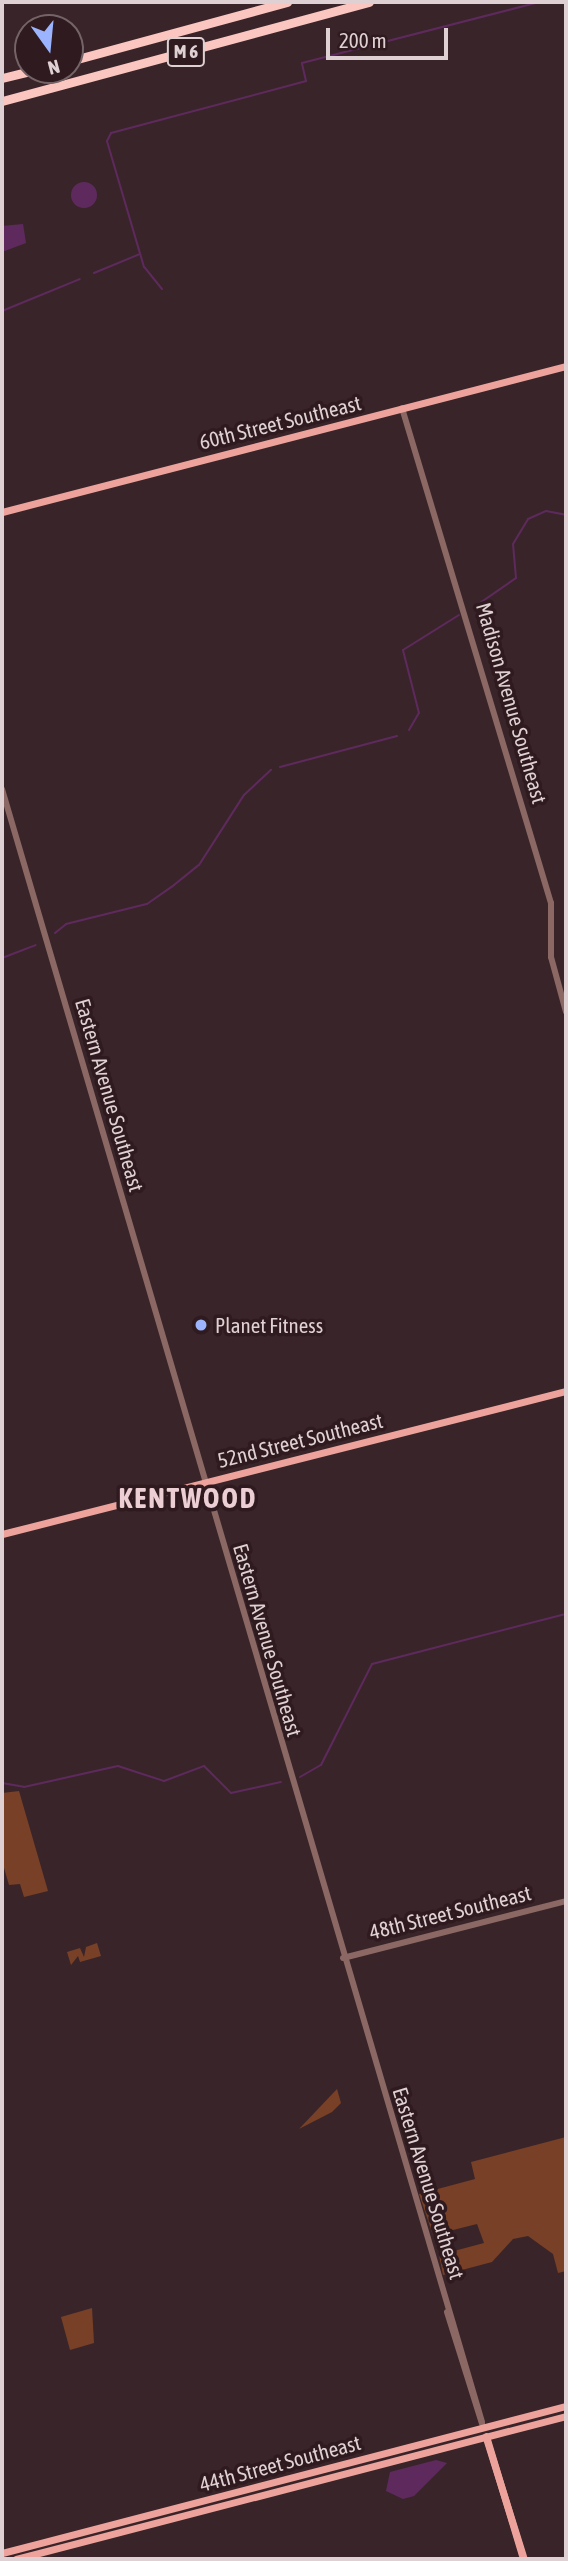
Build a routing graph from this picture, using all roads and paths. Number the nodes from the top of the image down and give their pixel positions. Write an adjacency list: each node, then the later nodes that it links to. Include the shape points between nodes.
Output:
1 (287, 2): 3 (highway, M 6)
2 (369, 2): 4 (highway, M 6)
3 (84, 57)
4 (2, 100)
5 (566, 366): 6 (main road, 60th Street Southeast)
6 (402, 408): 7 (main road, 60th Street Southeast); 9 (street, Madison Avenue Southeast, via 551,903 551,957)
7 (2, 512)
8 (2, 789): 11 (street, Eastern Avenue Southeast)
9 (566, 1012)
10 (566, 1391): 11 (main road, 52nd Street Southeast)
11 (205, 1482): 12 (main road, 52nd Street Southeast); 14 (street, Eastern Avenue Southeast)
12 (2, 1534)
13 (566, 1901): 14 (street, 48th Street Southeast)
14 (343, 1958): 15 (street, Eastern Avenue Southeast)
15 (444, 2298): 16 (street, Eastern Avenue Southeast); 17 (street, Eastern Avenue Southeast)
16 (464, 2379): 17 (street); 22 (street, Eastern Avenue Southeast)
17 (480, 2399): 22 (street, Eastern Avenue Southeast)
18 (566, 2406): 19 (main road, 44th Street Southeast)
19 (553, 2410): 21 (main road); 22 (main road, 44th Street Southeast)
20 (566, 2416): 21 (main road, 44th Street Southeast)
21 (546, 2421): 23 (main road, 44th Street Southeast)
22 (482, 2425): 23 (street, Eastern Avenue Southeast); 24 (main road, 44th Street Southeast)
23 (486, 2437): 25 (main road, 44th Street Southeast); 29 (main road, Eastern Avenue Southeast); 32 (main road, Eastern Avenue Southeast)
24 (418, 2444): 25 (main road); 26 (main road, 44th Street Southeast)
25 (405, 2457): 27 (main road, 44th Street Southeast)
26 (301, 2475): 27 (main road); 28 (main road, 44th Street Southeast)
27 (286, 2488): 31 (main road, 44th Street Southeast)
28 (196, 2502): 30 (main road, 44th Street Southeast); 31 (main road)
29 (502, 2503): 32 (main road); 35 (main road, Eastern Avenue Southeast)
30 (151, 2514): 33 (main road); 34 (main road, 44th Street Southeast)
31 (188, 2514): 33 (main road, 44th Street Southeast)
32 (516, 2522): 35 (main road, Eastern Avenue Southeast)
33 (139, 2527): 36 (main road, 44th Street Southeast)
34 (2, 2553)
35 (523, 2557)
36 (16, 2559)

